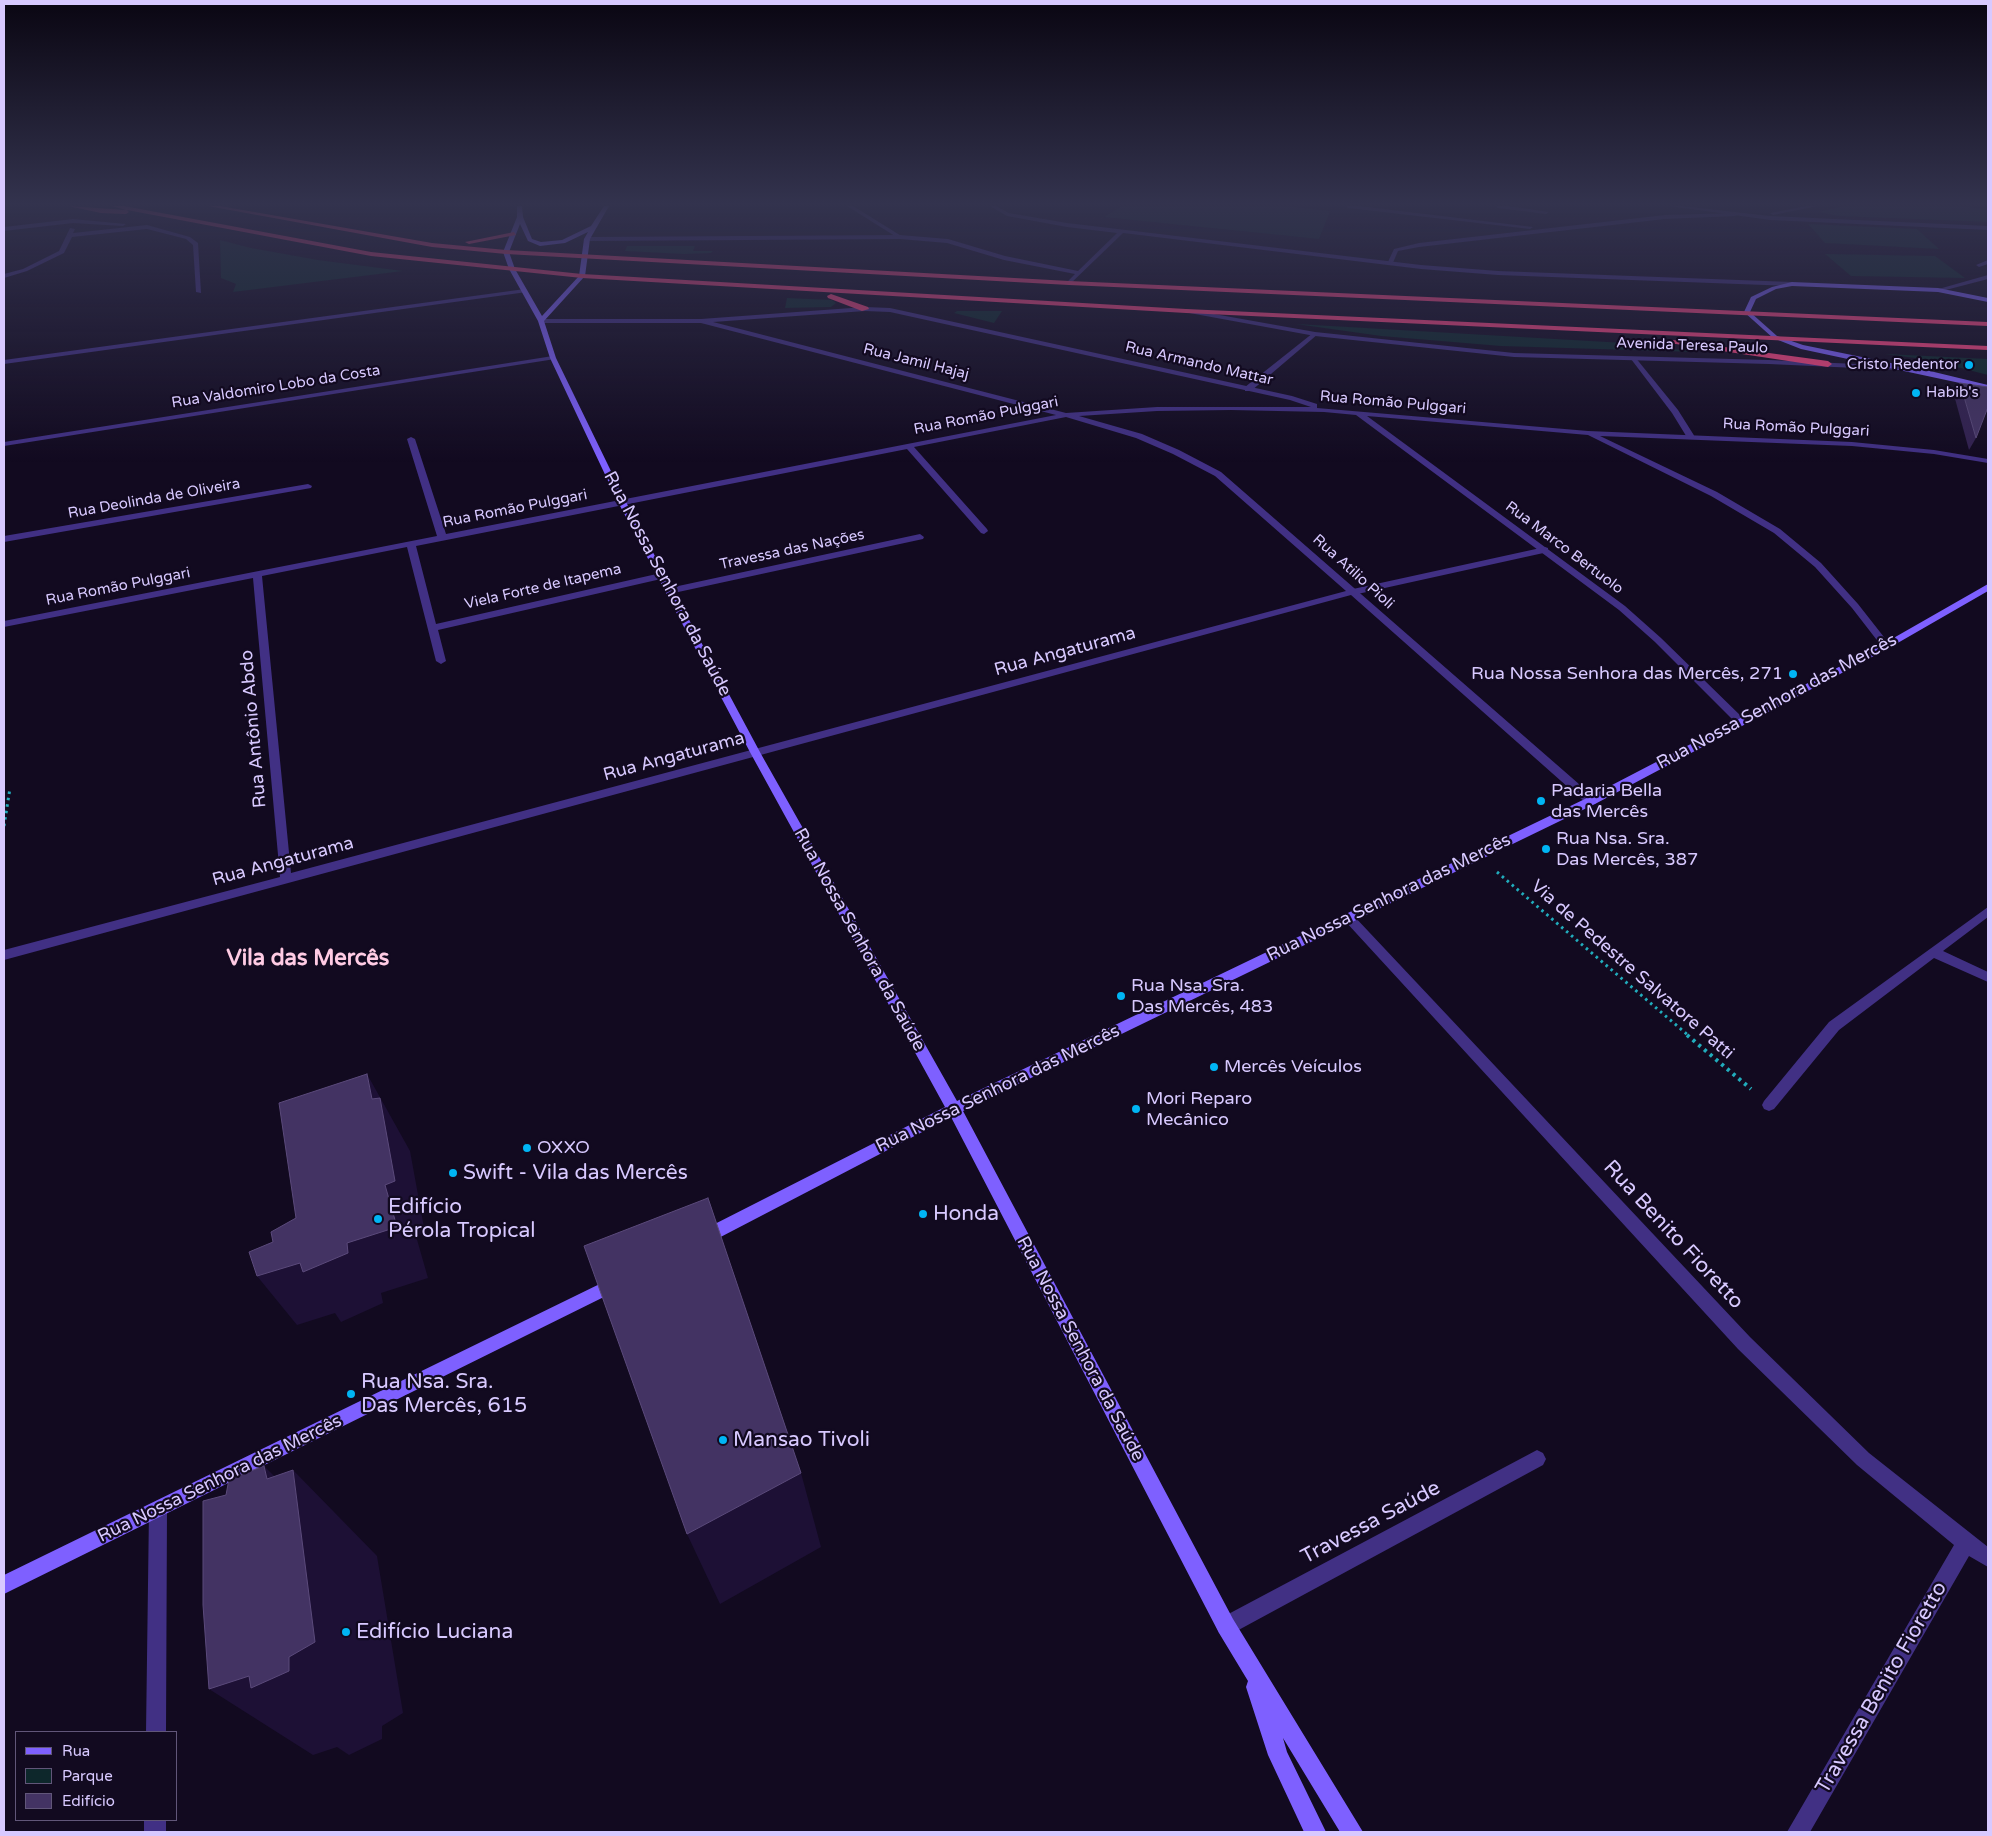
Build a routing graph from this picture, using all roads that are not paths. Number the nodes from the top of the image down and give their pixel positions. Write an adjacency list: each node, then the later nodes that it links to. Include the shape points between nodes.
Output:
1 (526, 291): 15 (main road, Rua Nossa Senhora da Saúde)
2 (521, 292): 24 (street)
3 (568, 292): 15 (main road)
4 (810, 292): 12 (highway)
5 (834, 292): 13 (highway)
6 (1273, 292): 14 (highway)
7 (1753, 292): 10 (street)
8 (1766, 292): 10 (main road)
9 (1946, 292): 11 (main road)
10 (1753, 298): 14 (main road)
11 (1988, 300)
12 (865, 309): 16 (street, Rua Armando Mattar); 28 (street, Rua Armando Mattar, via 890,310)
13 (1186, 311): 18 (highway); 19 (street, Avenida Teresa Paulo)
14 (1747, 312): 17 (highway); 20 (main road)
15 (541, 321): 16 (street); 22 (main road, Rua Nossa Senhora da Saúde)
16 (701, 321): 32 (street, Rua Jamil Hajaj)
17 (1988, 324)
18 (1588, 330): 20 (highway); 25 (highway)
19 (1315, 334): 23 (street, Avenida Teresa Paulo, via 1514,355); 28 (street)
20 (1775, 338): 21 (highway); 26 (main road, via 1826,353)
21 (1988, 348)
22 (553, 358): 36 (street, Rua Valdomiro Lobo da Costa); 40 (main road, Rua Nossa Senhora da Saúde)
23 (1633, 358): 25 (street, Avenida Teresa Paulo); 34 (street)
24 (4, 362)
25 (1828, 364): 26 (street, Avenida Teresa Paulo)
26 (1904, 368): 27 (main road, Avenida Teresa Paulo)
27 (1988, 387)
28 (1248, 389): 29 (street, via 1246,400); 30 (street, Rua Armando Mattar, via 1292,398)
29 (1231, 408): 30 (street, Rua Romão Pulggari); 32 (street, Rua Romão Pulggari)
30 (1324, 410): 31 (street, Rua Romão Pulggari)
31 (1358, 413): 33 (street, Rua Romão Pulggari); 46 (street, Rua Marco Bertuolo)
32 (1066, 415): 37 (street, Rua Romão Pulggari); 51 (street, Rua Atilio Pioli, via 1139,436 1218,474)
33 (1588, 432): 34 (street, Rua Romão Pulggari); 54 (street, via 1714,494 1777,531 1818,565)
34 (1692, 437): 38 (street, Rua Romão Pulggari, via 1852,444)
35 (411, 439): 43 (street)
36 (4, 444)
37 (908, 445): 40 (street, Rua Romão Pulggari); 41 (street)
38 (1988, 461)
39 (308, 486): 44 (street, Rua Deolinda de Oliveira)
40 (622, 502): 43 (street, Rua Romão Pulggari); 48 (main road, Rua Nossa Senhora da Saúde)
41 (984, 531)
42 (920, 536): 50 (street, Travessa das Nações)
43 (442, 537): 45 (street, Rua Romão Pulggari)
44 (4, 539)
45 (411, 544): 47 (street, Rua Romão Pulggari); 53 (street)
46 (1545, 550): 51 (street, Rua Angaturama); 56 (street, Rua Marco Bertuolo, via 1622,608)
47 (257, 574): 52 (street, Rua Romão Pulggari); 59 (street, Rua Antônio Abdo)
48 (661, 576): 50 (main road, Rua Nossa Senhora da Saúde); 53 (street, Viela Forte de Itapema)
49 (1988, 587): 54 (main road, Rua Nossa Senhora das Mercês)
50 (669, 591): 57 (main road, Rua Nossa Senhora da Saúde)
51 (1353, 592): 57 (street, Rua Angaturama); 58 (street, Rua Atilio Pioli)
52 (4, 624)
53 (432, 628): 55 (street)
54 (1886, 646): 56 (main road, Rua Nossa Senhora das Mercês)
55 (441, 661)
56 (1740, 721): 58 (main road, Rua Nossa Senhora das Mercês)
57 (756, 754): 59 (street, Rua Angaturama); 66 (main road, Rua Nossa Senhora da Saúde)
58 (1591, 801): 61 (main road, Rua Nossa Senhora das Mercês)
59 (286, 880): 63 (street, Rua Angaturama)
60 (1988, 911): 62 (street)
61 (1348, 918): 66 (main road, Rua Nossa Senhora das Mercês); 71 (street, Rua Benito Fioretto, via 1744,1343 1863,1459)
62 (1933, 952): 64 (street); 65 (street, via 1834,1026)
63 (4, 955)
64 (1988, 977)
65 (1769, 1105)
66 (954, 1109): 67 (main road, Rua Nossa Senhora das Mercês); 74 (main road, Rua Nossa Senhora da Saúde)
67 (688, 1246)
68 (626, 1278): 70 (main road, Rua Nossa Senhora das Mercês)
69 (1537, 1460): 74 (street, Travessa Saúde)
70 (158, 1510): 73 (main road, Rua Nossa Senhora das Mercês); 76 (street)
71 (1966, 1543): 72 (street, Rua Benito Fioretto); 79 (street, Travessa Benito Fioretto)
72 (1988, 1558)
73 (4, 1585)
74 (1226, 1626): 75 (main road, Rua Nossa Senhora da Saúde)
75 (1248, 1666): 77 (main road, Rua Nossa Senhora da Saúde, via 1278,1755); 78 (main road, Rua Nossa Senhora da Saúde)
76 (156, 1731)
77 (1315, 1832)
78 (1352, 1832)
79 (1798, 1832)

